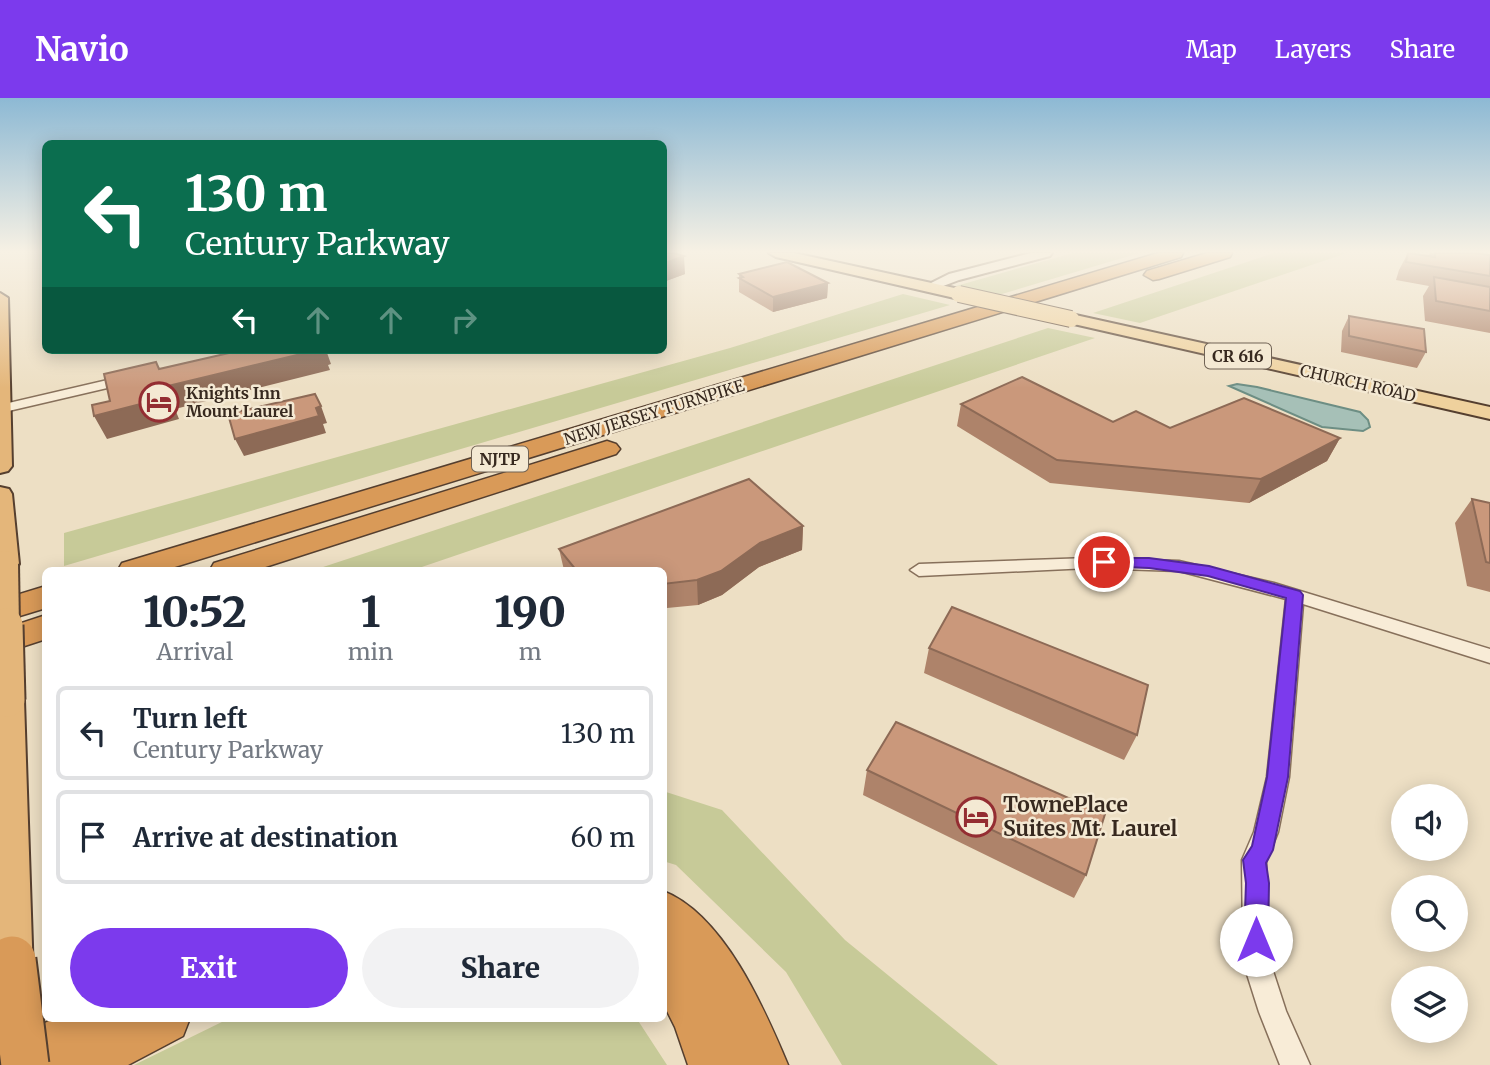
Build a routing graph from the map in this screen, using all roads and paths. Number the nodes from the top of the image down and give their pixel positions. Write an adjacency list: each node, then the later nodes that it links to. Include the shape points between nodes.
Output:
1 (977, 298): 6 (main road, CHURCH ROAD / CR 616, bridge)
2 (1027, 298): 12 (highway, NEW JERSEY TURNPIKE / NJTP)
3 (1082, 298): 13 (highway, NEW JERSEY TURNPIKE / NJTP)
4 (0, 299): 7 (highway)
5 (140, 376): 7 (street)
6 (1412, 395): 8 (main road, CHURCH ROAD / CR 616); 9 (main road, via 1426,404)
7 (1, 409): 10 (highway)
8 (1490, 413)
9 (1490, 423)
10 (0, 466)
11 (0, 494): 22 (highway, bridge)
12 (143, 567)
13 (234, 567)
14 (919, 570): 15 (street, via 1149,563 1209,571)
15 (1294, 595): 20 (street); 32 (street, via 1278,777 1262,850 1254,860 1258,960)
16 (42, 598): 17 (highway)
17 (0, 611)
18 (42, 628): 19 (highway)
19 (0, 642)
20 (1490, 656)
21 (667, 917): 31 (highway, via 709,965)
22 (12, 960): 26 (highway, bridge); 28 (highway, bridge)
23 (667, 968): 30 (highway, via 685,995)
24 (103, 1022): 27 (highway)
25 (157, 1022): 29 (highway)
26 (10, 1065)
27 (18, 1065)
28 (25, 1065)
29 (74, 1065)
30 (715, 1065)
31 (761, 1065)
32 (1295, 1065)

